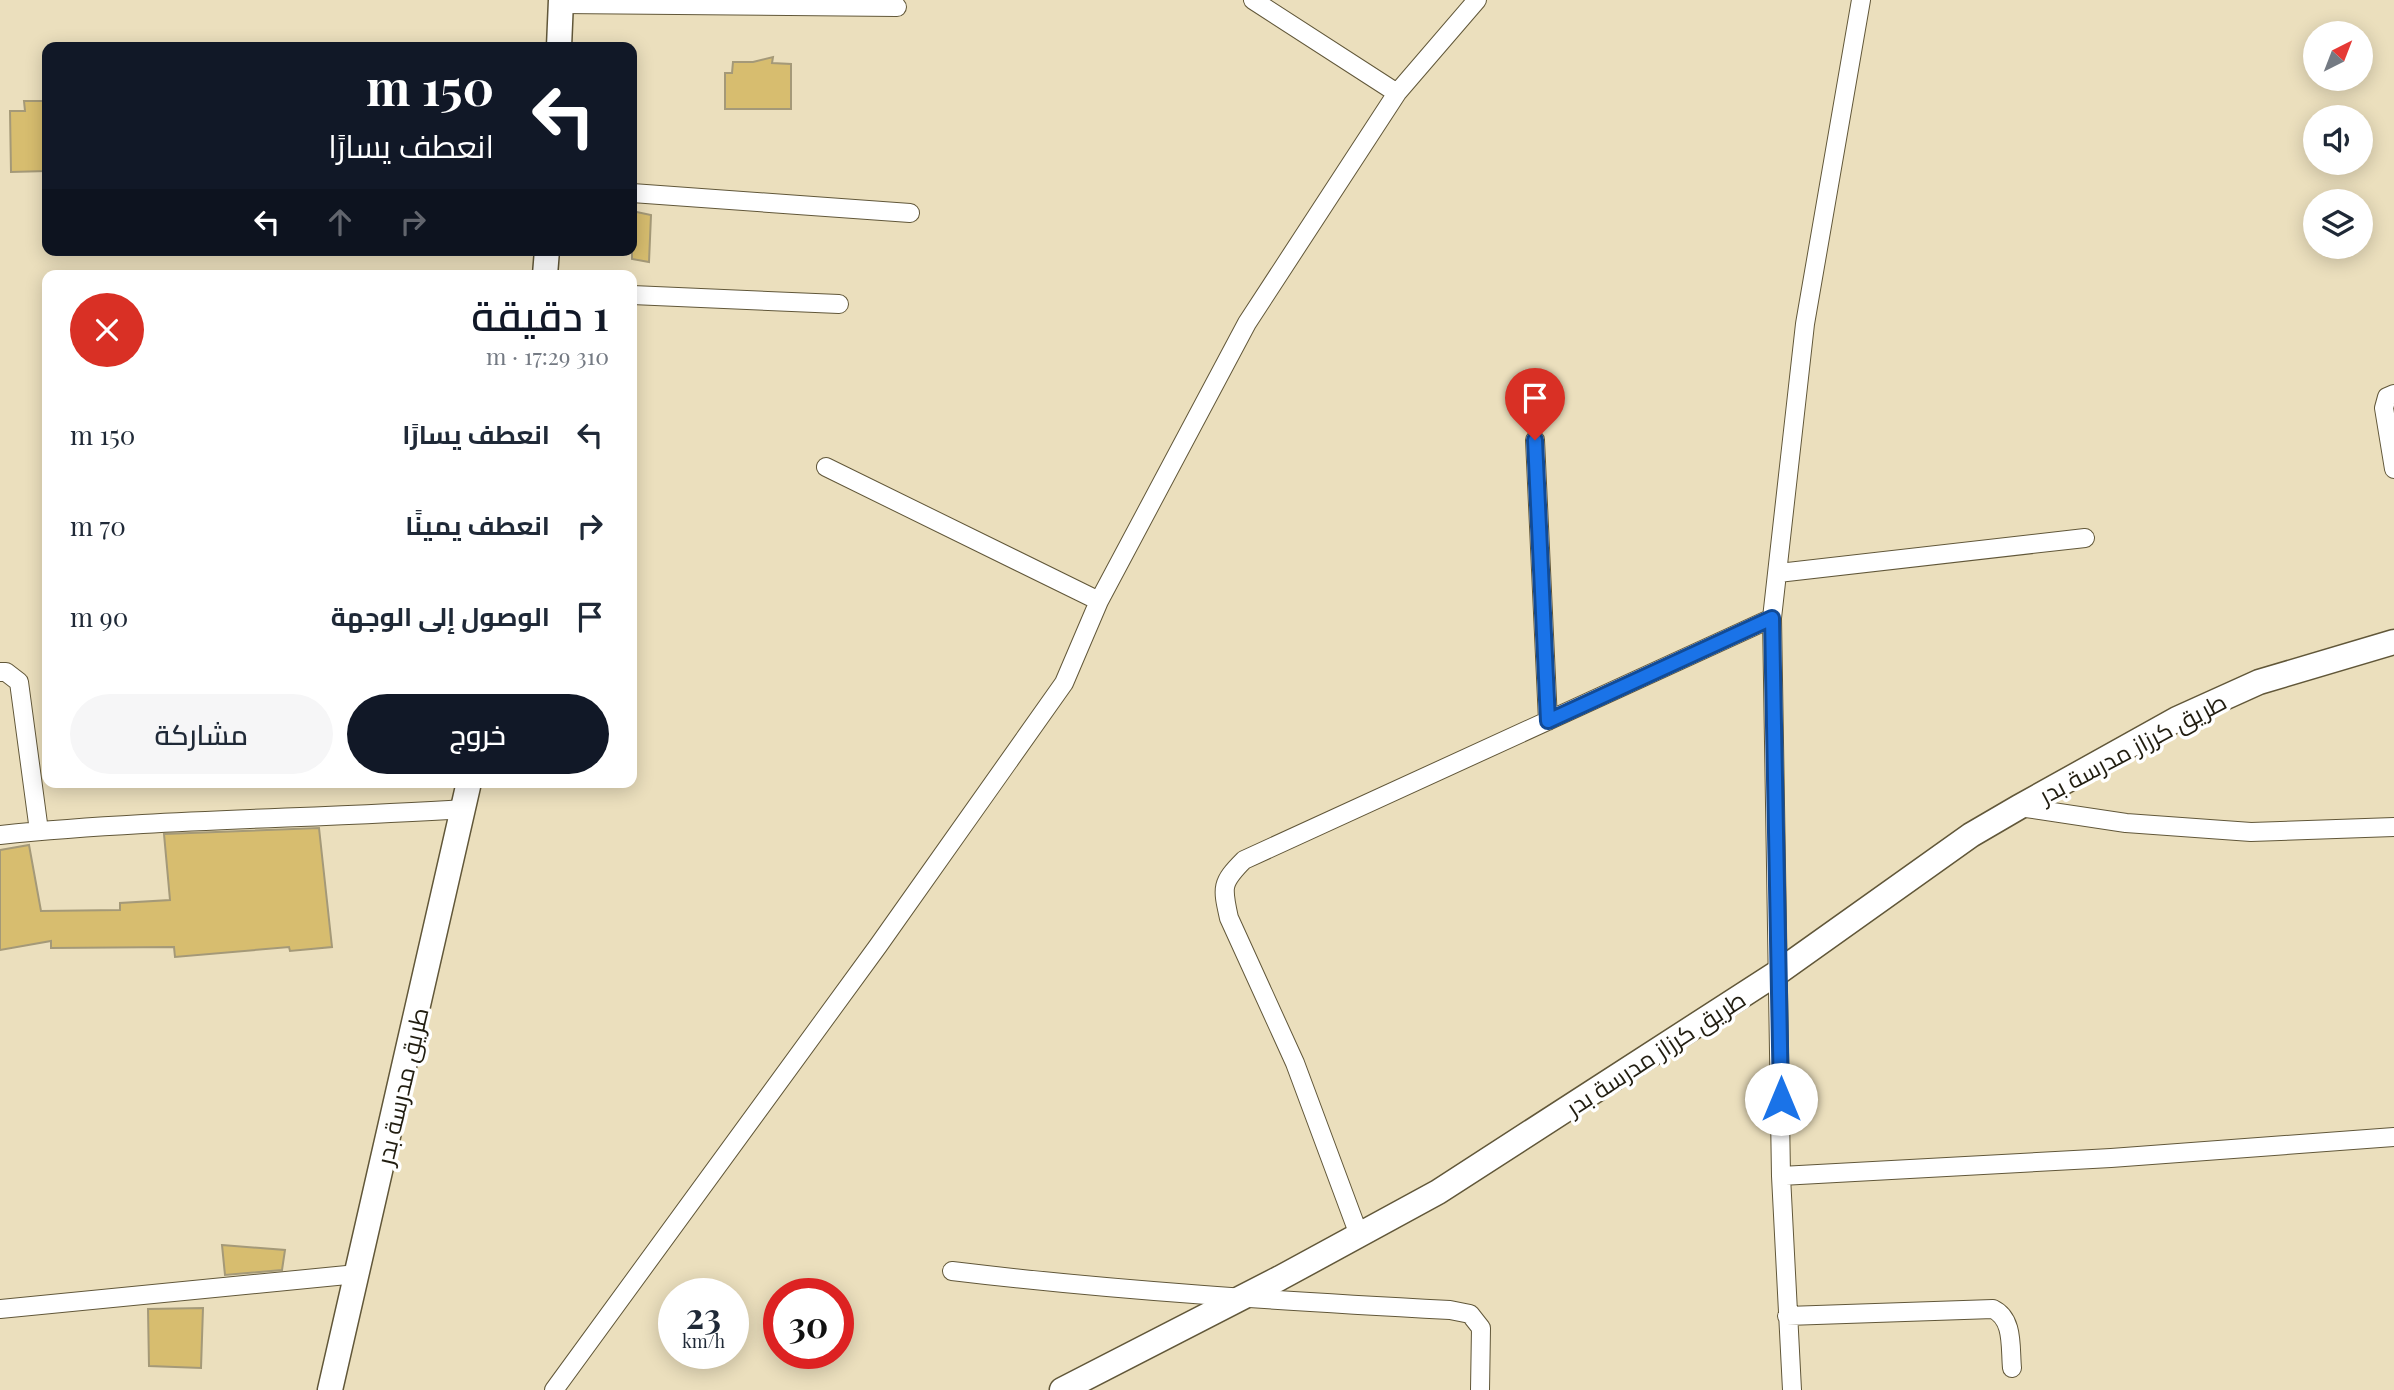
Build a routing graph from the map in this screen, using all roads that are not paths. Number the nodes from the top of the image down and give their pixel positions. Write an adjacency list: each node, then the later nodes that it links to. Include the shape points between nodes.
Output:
1 (1253, 0): 7 (street)
2 (1477, 0): 7 (street)
3 (1861, 0): 17 (street, via 1805,324)
4 (561, 2): 5 (street); 6 (street)
5 (897, 7)
6 (559, 42)
7 (1397, 93): 18 (street, via 1247,323)
8 (637, 193): 9 (street)
9 (910, 213)
10 (637, 295): 11 (street)
11 (839, 304)
12 (2394, 394): 15 (street, via 2386,397 2384,408)
13 (1535, 440): 22 (street)
14 (826, 467): 18 (street)
15 (2394, 469)
16 (2085, 538): 17 (street)
17 (1778, 573): 19 (street)
18 (1099, 601): 40 (street, via 1064,683)
19 (1772, 618): 22 (street); 29 (street)
20 (2394, 642): 24 (street, طريق كرزاز مدرسة بدر, via 2259,682 2177,719)
21 (0, 673): 27 (street, via 19,682)
22 (1548, 721): 32 (street, via 1244,860 1225,878 1229,918 1295,1063)
23 (468, 788): 25 (street, طريق مدرسة بدر)
24 (2019, 807): 26 (street, via 2126,823 2251,832); 29 (street, طريق كرزاز مدرسة بدر, via 1971,835)
25 (465, 809): 27 (street); 34 (street, طريق مدرسة بدر)
26 (2394, 827)
27 (40, 831): 28 (street)
28 (0, 835)
29 (1780, 971): 31 (street); 32 (street, طريق كرزاز مدرسة بدر, via 1438,1192)
30 (2394, 1137): 31 (street)
31 (1781, 1176): 37 (street)
32 (1359, 1235): 35 (street, طريق كرزاز مدرسة بدر)
33 (952, 1271): 35 (street)
34 (357, 1274): 36 (street); 39 (street, طريق مدرسة بدر)
35 (1241, 1298): 41 (street, طريق كرزاز مدرسة بدر); 42 (street, via 1470,1314 1481,1328)
36 (0, 1309)
37 (1787, 1316): 38 (street, via 1993,1309 2003,1313 2009,1327); 43 (street)
38 (2012, 1368)
39 (330, 1390)
40 (554, 1390)
41 (1062, 1390)
42 (1480, 1390)
43 (1792, 1390)

